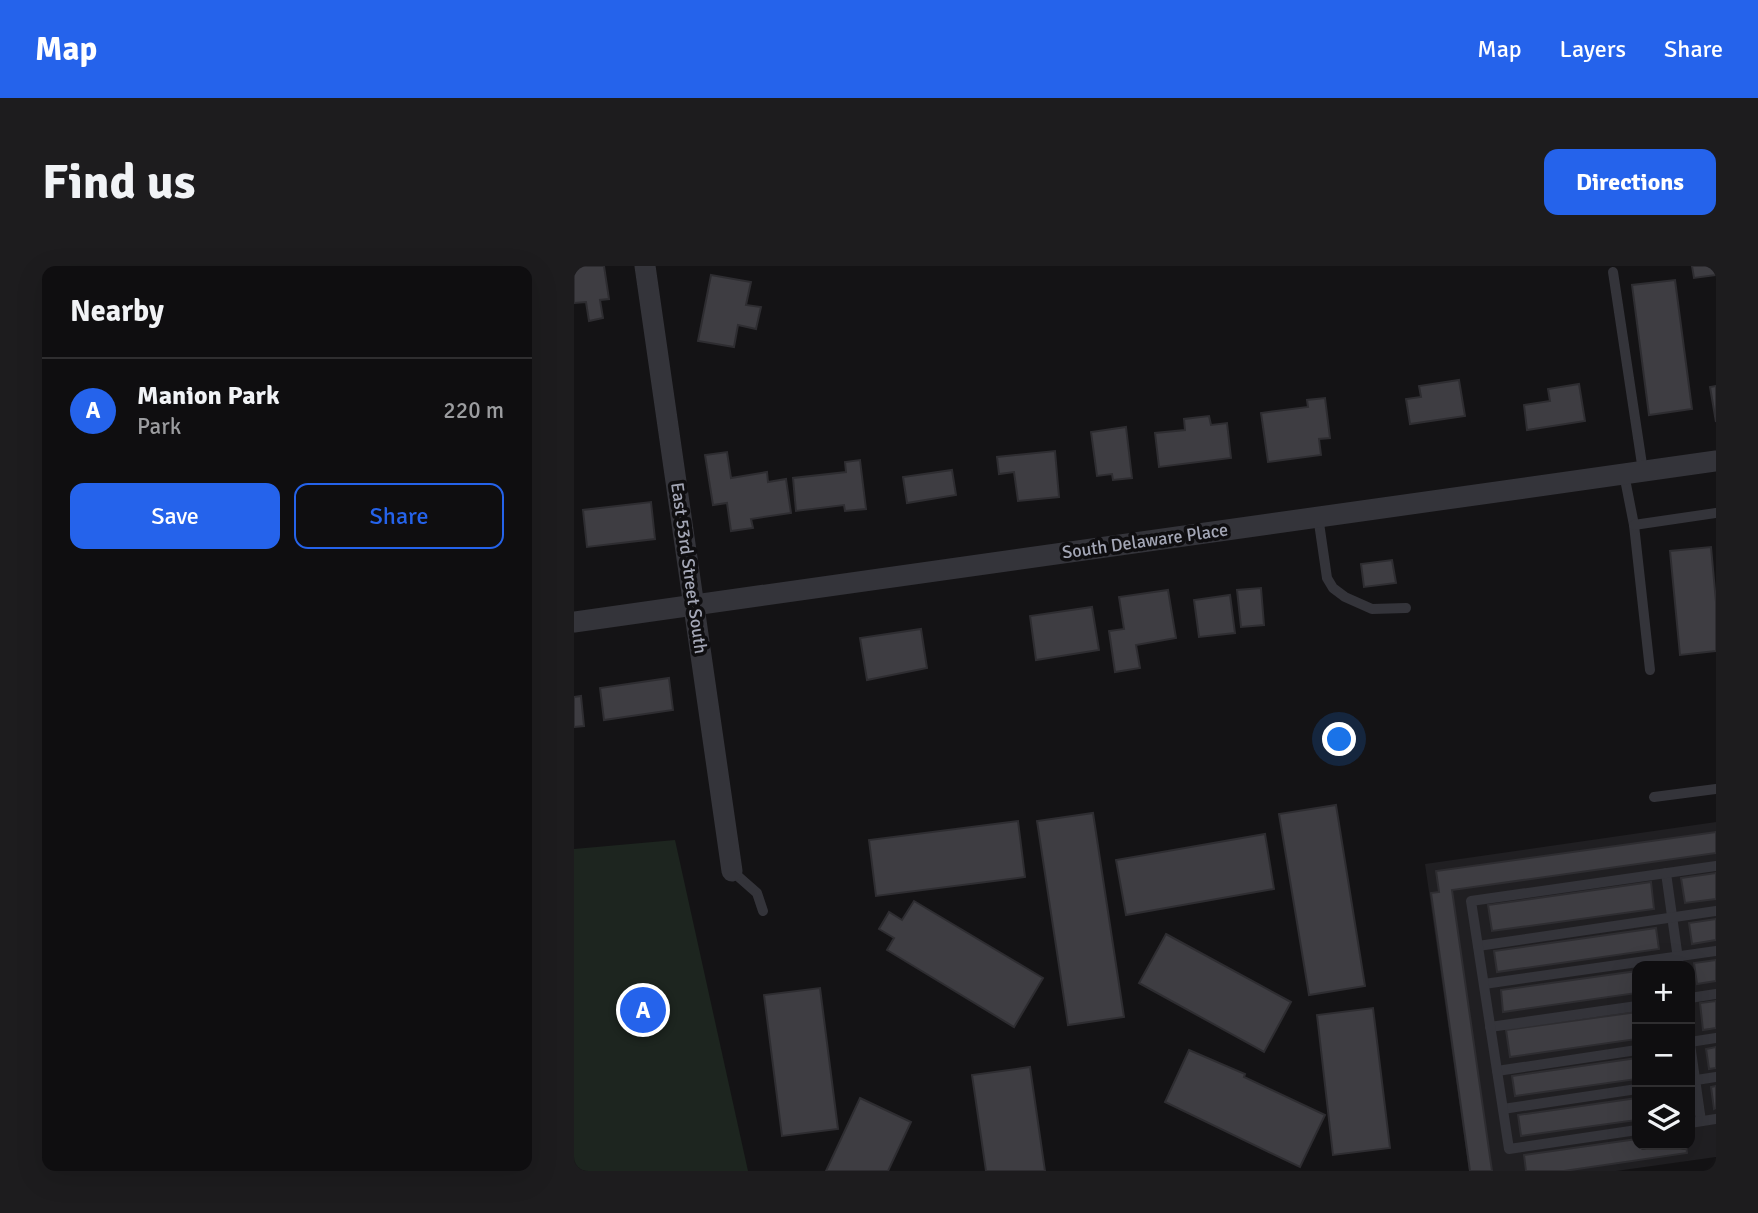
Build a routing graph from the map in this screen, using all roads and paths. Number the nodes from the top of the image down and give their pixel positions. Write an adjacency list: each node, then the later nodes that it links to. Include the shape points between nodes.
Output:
1 (645, 266): 8 (street, East 53rd Street South)
2 (1613, 272): 4 (lane)
3 (1716, 461): 4 (street, South Delaware Place)
4 (1634, 472): 6 (street, South Delaware Place); 7 (lane)
5 (1716, 513): 7 (lane)
6 (1318, 516): 8 (street, South Delaware Place); 9 (lane, via 1327,578 1333,588 1372,609)
7 (1634, 526): 11 (lane)
8 (694, 606): 10 (street, South Delaware Place); 15 (street, East 53rd Street South)
9 (1406, 608)
10 (574, 622)
11 (1650, 670)
12 (1716, 789): 13 (lane)
13 (1654, 797)
14 (1716, 866): 16 (lane)
15 (732, 871): 17 (lane, via 757,893)
16 (1666, 873): 19 (lane); 20 (lane, via 1471,901)
17 (763, 911)
18 (1716, 911): 19 (lane)
19 (1672, 917): 20 (lane); 22 (lane)
20 (1478, 946): 24 (lane)
21 (1716, 951): 22 (lane)
22 (1678, 961)
23 (1632, 966): 24 (lane)
24 (1484, 984): 28 (lane)
25 (1716, 994): 26 (lane)
26 (1695, 997)
27 (1632, 1007): 28 (lane)
28 (1490, 1027): 32 (lane)
29 (1716, 1038): 30 (lane)
30 (1695, 1042)
31 (1632, 1051): 32 (lane)
32 (1496, 1070): 36 (lane)
33 (1716, 1077): 34 (lane)
34 (1695, 1080)
35 (1632, 1090): 36 (lane)
36 (1503, 1109): 39 (lane, via 1509,1149)
37 (1716, 1119): 38 (lane)
38 (1695, 1122)
39 (1632, 1131)

